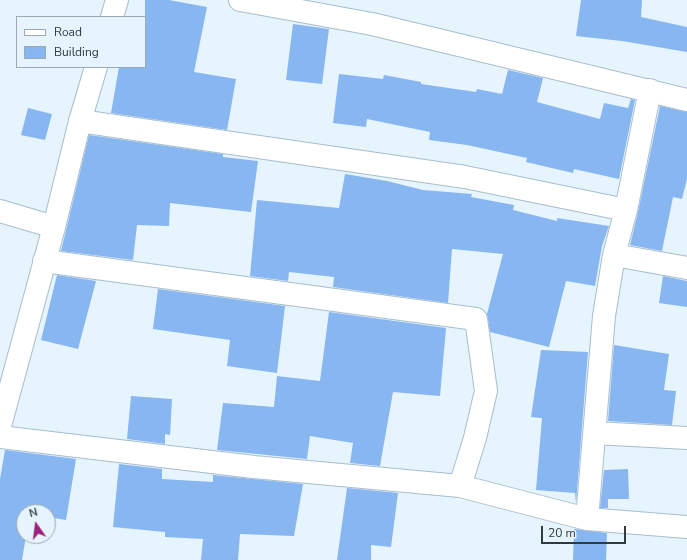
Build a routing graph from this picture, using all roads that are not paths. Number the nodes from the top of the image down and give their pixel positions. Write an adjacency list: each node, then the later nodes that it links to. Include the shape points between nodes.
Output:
1 (117, 0): 3 (street)
2 (240, 0): 5 (street, via 372,24)
3 (112, 16)
4 (96, 68): 7 (street)
5 (650, 90): 6 (street); 8 (street)
6 (687, 100)
7 (80, 121): 8 (street, via 465,177); 10 (street)
8 (626, 210): 11 (street)
9 (0, 211): 10 (street)
10 (54, 227): 12 (street)
11 (614, 255): 13 (street); 16 (street, via 604,316)
12 (44, 261): 14 (street); 19 (street, via 476,319 486,391)
13 (687, 268)
14 (5, 394): 15 (street)
15 (0, 426)
16 (595, 433): 18 (street); 20 (street)
17 (0, 437): 19 (street, via 254,467)
18 (687, 438)
19 (460, 486): 20 (street)
20 (587, 519): 21 (street)
21 (687, 527)

